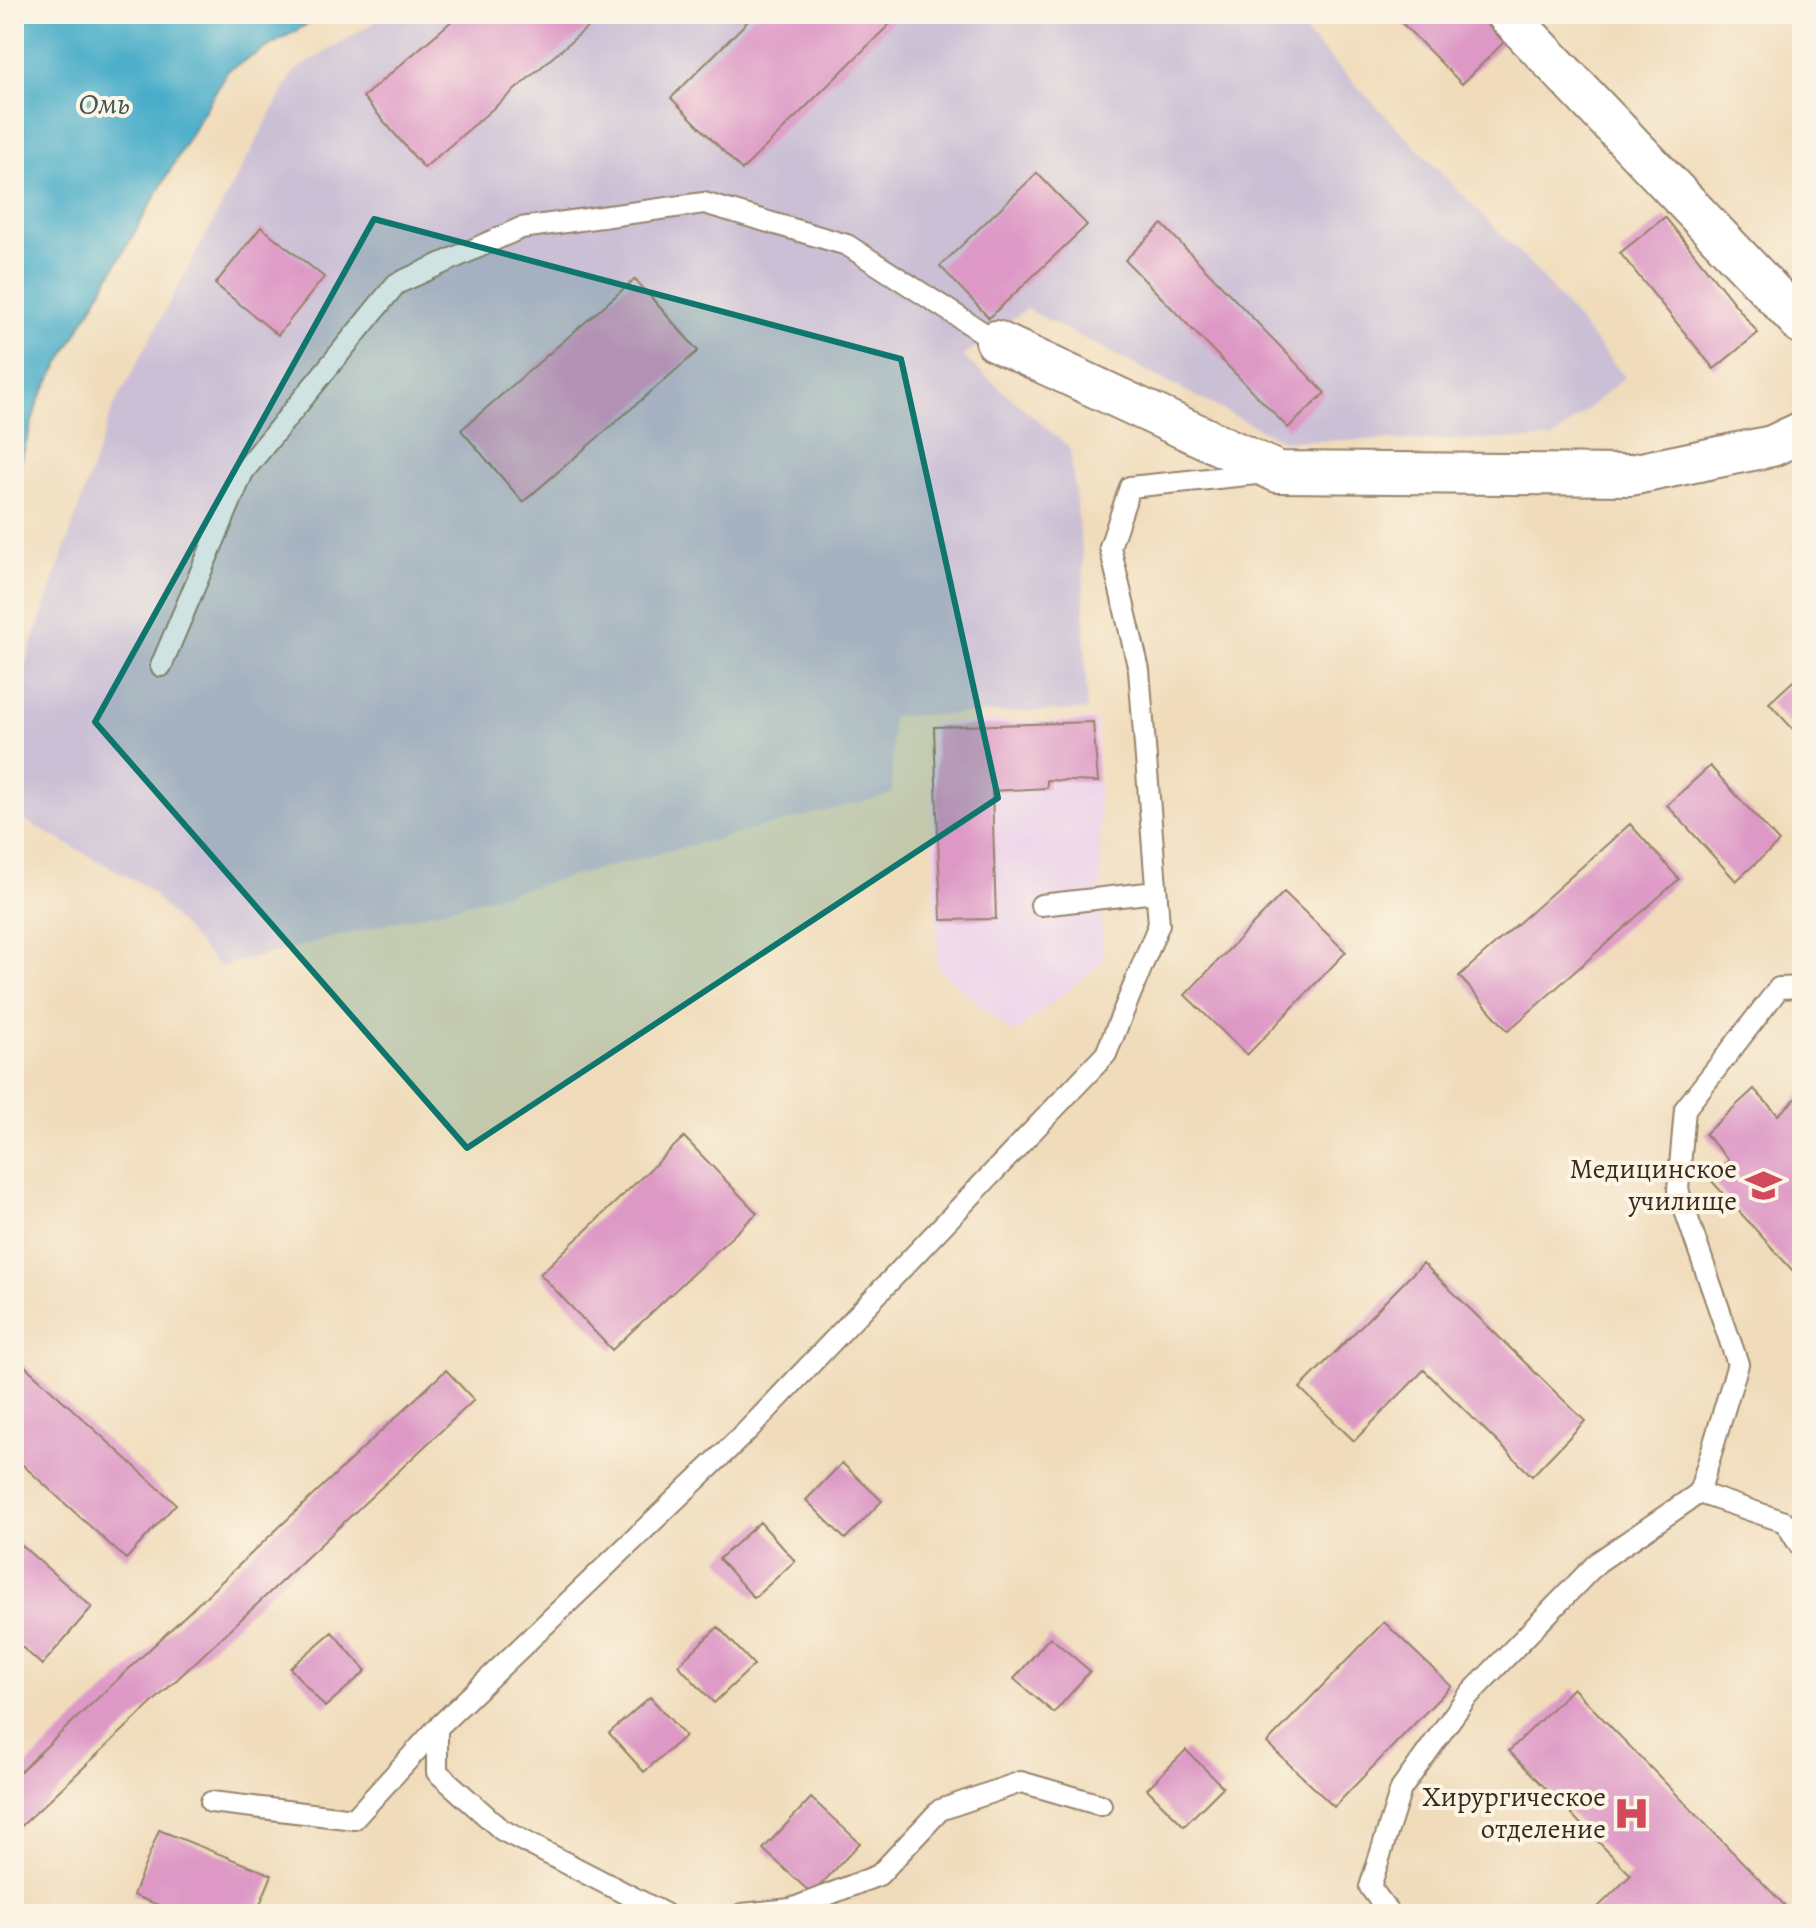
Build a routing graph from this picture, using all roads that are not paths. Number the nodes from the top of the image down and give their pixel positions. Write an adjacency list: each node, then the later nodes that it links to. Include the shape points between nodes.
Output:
1 (1507, 14): 2 (street)
2 (1802, 324)
3 (996, 341): 5 (street); 6 (lane, via 847,245 704,203 521,228 396,284 243,472)
4 (1802, 432): 5 (street, via 1772,446 1631,475)
5 (1278, 472): 7 (lane, via 1130,487 1110,547 1139,670)
6 (161, 666)
7 (1156, 892): 8 (lane); 12 (lane, via 1159,924 1106,1054 746,1432)
8 (1041, 905)
9 (1802, 987): 10 (lane, via 1779,988 1685,1109 1678,1190 1738,1364)
10 (1699, 1493): 11 (lane, via 1785,1522); 17 (lane, via 1598,1562 1466,1698 1401,1789 1370,1887)
11 (1802, 1549)
12 (437, 1728): 13 (lane, via 354,1819); 15 (lane, via 437,1772 502,1830)
13 (211, 1802)
14 (1101, 1805): 16 (lane, via 1021,1782 940,1810 879,1875 791,1909)
15 (665, 1914)
16 (742, 1914)
17 (1390, 1914)

